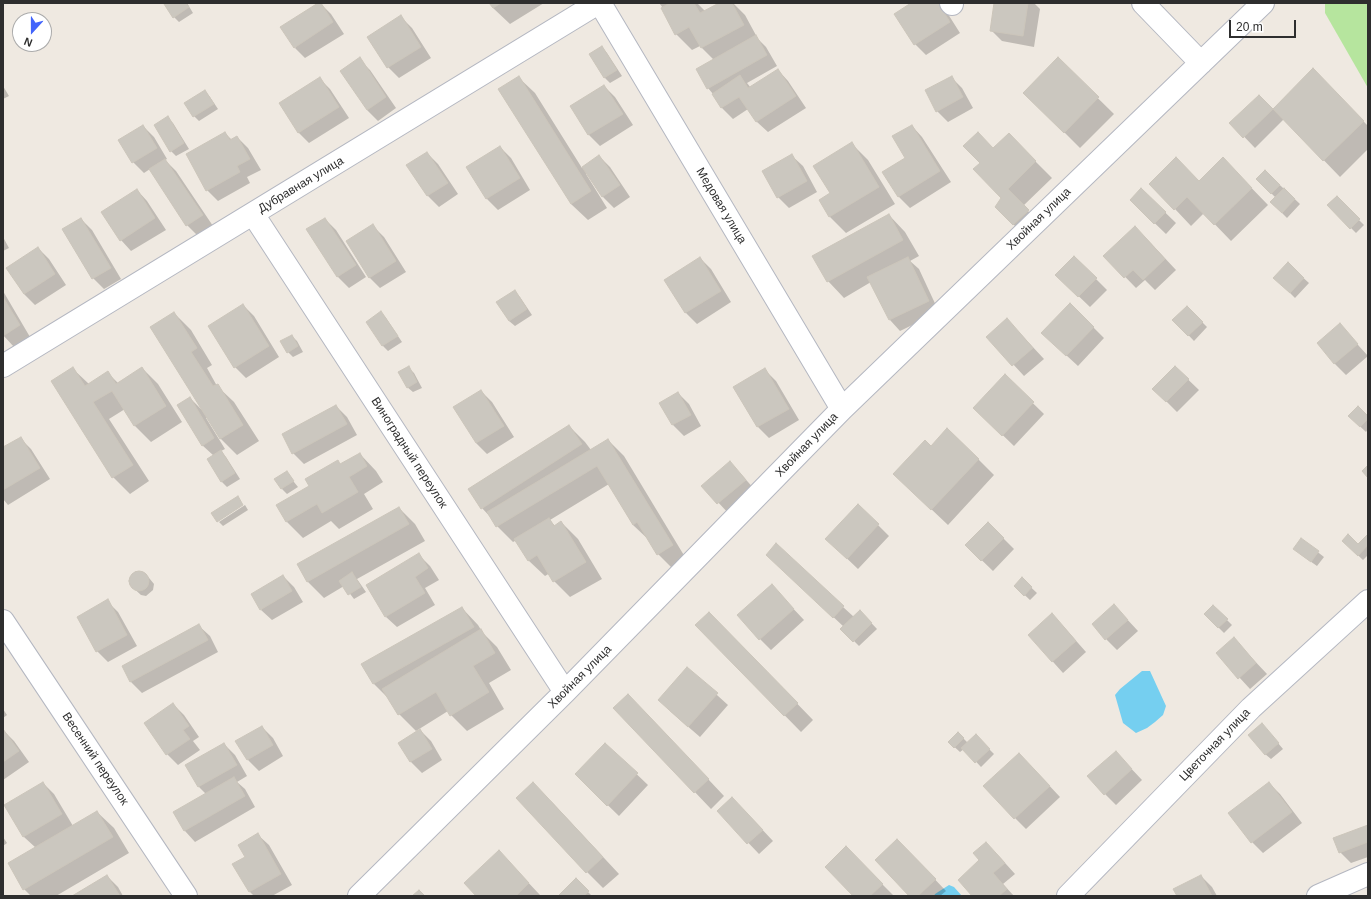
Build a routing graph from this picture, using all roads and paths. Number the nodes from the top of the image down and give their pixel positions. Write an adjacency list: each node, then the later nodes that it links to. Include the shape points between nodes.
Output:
1 (599, 3): 5 (street, Дубравная улица); 7 (street, Медовая улица)
2 (1143, 3): 4 (street)
3 (1263, 3): 4 (street, Хвойная улица)
4 (1201, 63): 7 (street, Хвойная улица)
5 (253, 214): 6 (street, Дубравная улица); 10 (street, Виноградный переулок)
6 (3, 366)
7 (842, 409): 10 (street, Хвойная улица)
8 (1368, 601): 14 (street, Цветочная улица, via 1251,708)
9 (3, 621): 12 (street, Весенний переулок)
10 (565, 692): 13 (street, Хвойная улица)
11 (1368, 874): 15 (street)
12 (186, 896)
13 (358, 896)
14 (1068, 896)
15 (1318, 896)

